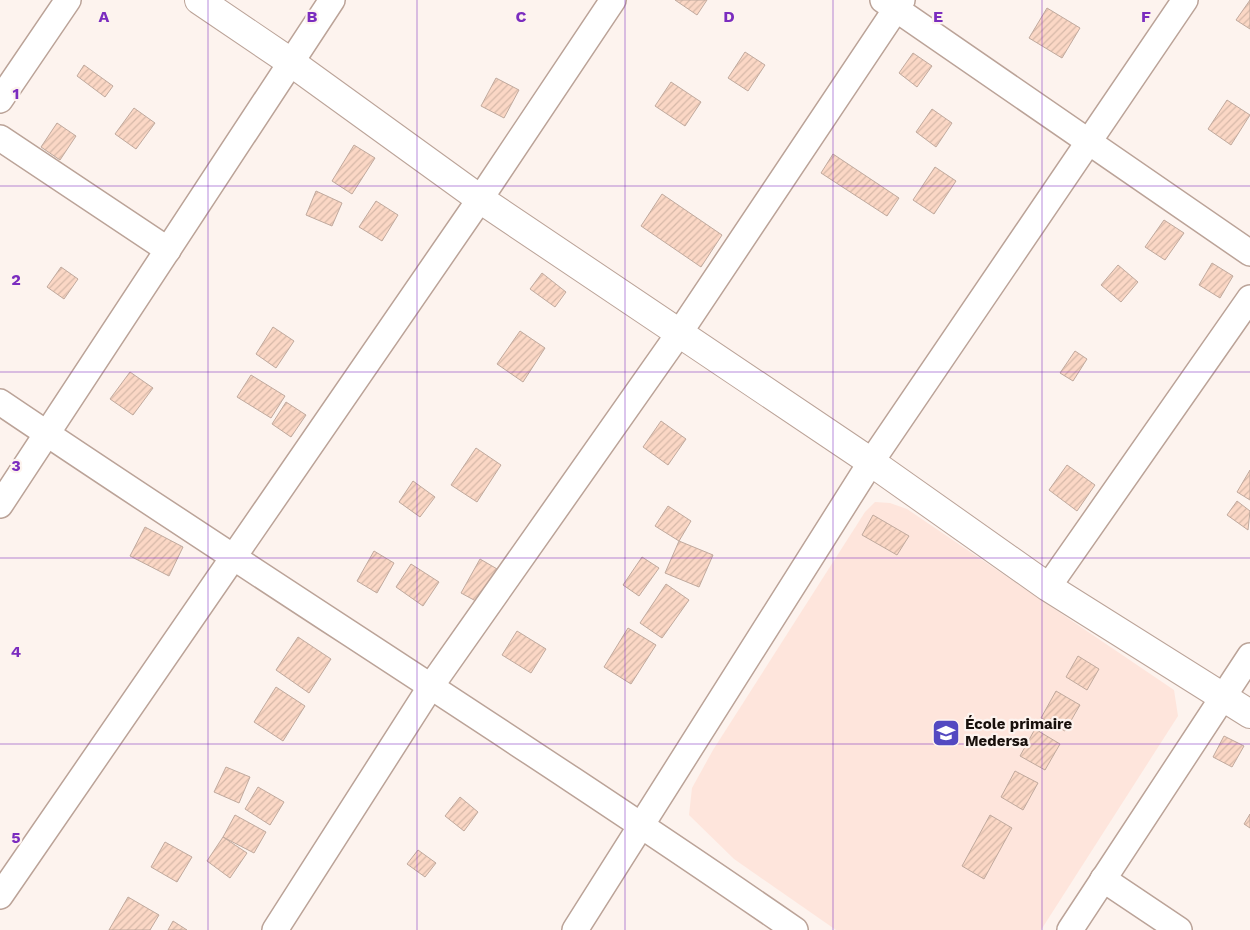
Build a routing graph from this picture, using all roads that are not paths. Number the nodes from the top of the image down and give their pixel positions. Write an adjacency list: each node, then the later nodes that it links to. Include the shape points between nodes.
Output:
1 (68, 0): 8 (street)
2 (199, 0): 7 (main road)
3 (332, 0): 7 (street)
4 (613, 0): 11 (street)
5 (1185, 0): 10 (street)
6 (894, 3): 10 (street); 15 (street)
7 (292, 63): 11 (main road); 12 (street)
8 (0, 100)
9 (0, 138): 12 (street)
10 (1089, 142): 13 (street); 18 (street)
11 (480, 199): 15 (main road); 20 (street)
12 (168, 250): 17 (street)
13 (1250, 253)
14 (1250, 298): 21 (street)
15 (680, 332): 18 (main road); 23 (street)
16 (0, 402): 17 (street)
17 (46, 432): 19 (street); 20 (street)
18 (872, 462): 21 (main road); 26 (street)
19 (0, 505)
20 (234, 558): 23 (street); 28 (street)
21 (1048, 587): 24 (main road)
22 (1250, 656): 24 (street)
23 (431, 686): 26 (street); 29 (street)
24 (1223, 696): 25 (main road); 27 (street)
25 (1250, 714)
26 (642, 824): 30 (street); 31 (street)
27 (1103, 879): 32 (street); 33 (street)
28 (0, 896)
29 (275, 930)
30 (574, 930)
31 (795, 930)
32 (1070, 930)
33 (1180, 930)

